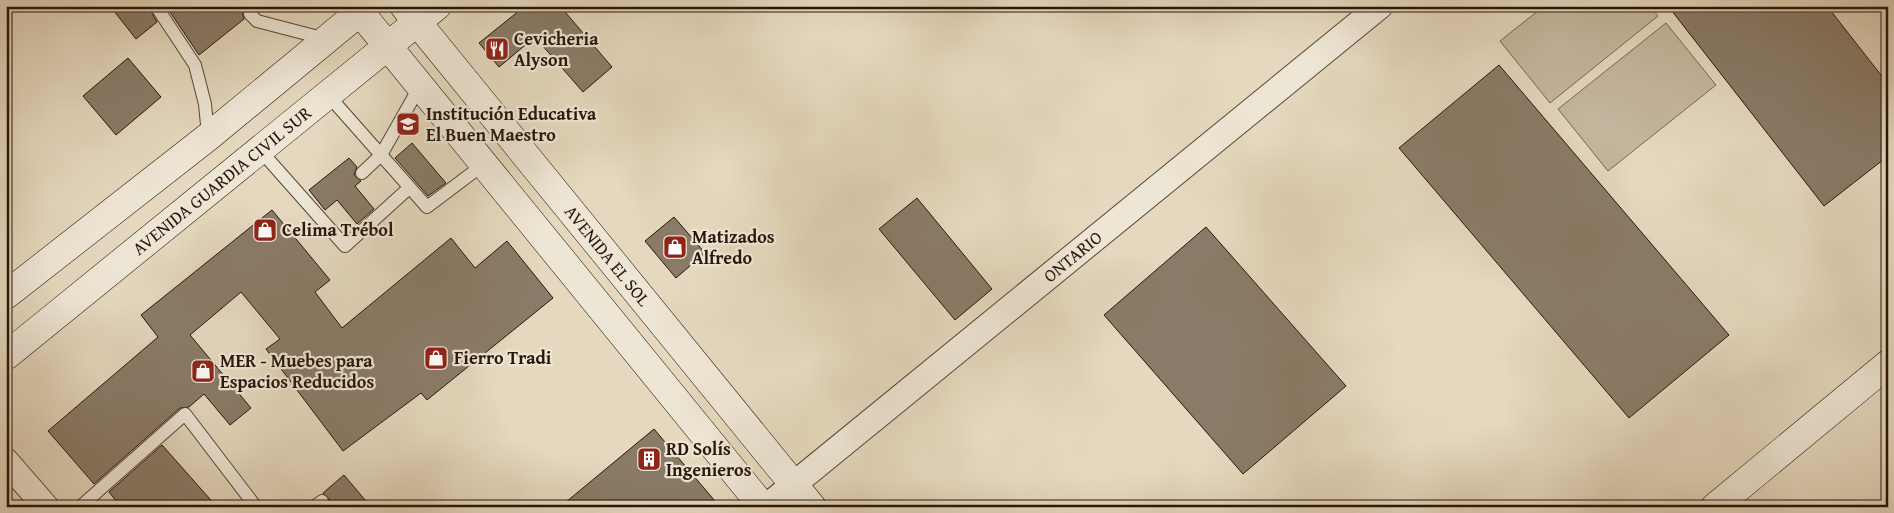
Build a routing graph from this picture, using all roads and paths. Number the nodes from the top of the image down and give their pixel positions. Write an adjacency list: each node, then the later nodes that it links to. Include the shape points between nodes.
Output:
1 (1380, 6): 22 (street, ONTARIO)
2 (361, 8): 6 (main road); 7 (main road)
3 (162, 9): 10 (lane, via 196,65)
4 (419, 12): 7 (main road, AVENIDA GUARDIA CIVIL SUR); 14 (main road, AVENIDA EL SOL)
5 (250, 14): 6 (lane, via 257,21)
6 (326, 40): 10 (main road)
7 (388, 46): 8 (main road); 9 (main road, AVENIDA GUARDIA CIVIL SUR)
8 (420, 86): 12 (lane); 13 (main road)
9 (328, 95): 11 (main road, AVENIDA GUARDIA CIVIL SUR); 12 (lane)
10 (208, 137): 18 (main road)
11 (260, 150): 17 (lane, via 319,210 344,246); 19 (main road, AVENIDA GUARDIA CIVIL SUR)
12 (381, 155): 15 (lane); 17 (lane)
13 (484, 164): 16 (main road); 17 (lane, via 427,207)
14 (534, 164): 16 (main road); 22 (main road, AVENIDA EL SOL)
15 (362, 173)
16 (503, 186): 26 (main road)
17 (409, 188)
18 (6, 295)
19 (6, 356)
20 (1888, 364): 28 (main road)
21 (6, 461): 23 (street)
22 (792, 484): 26 (street, ONTARIO); 27 (main road, AVENIDA EL SOL)
23 (46, 507)
24 (80, 507): 25 (lane, via 186,414)
25 (256, 507)
26 (764, 507)
27 (812, 507)
28 (1715, 507)

